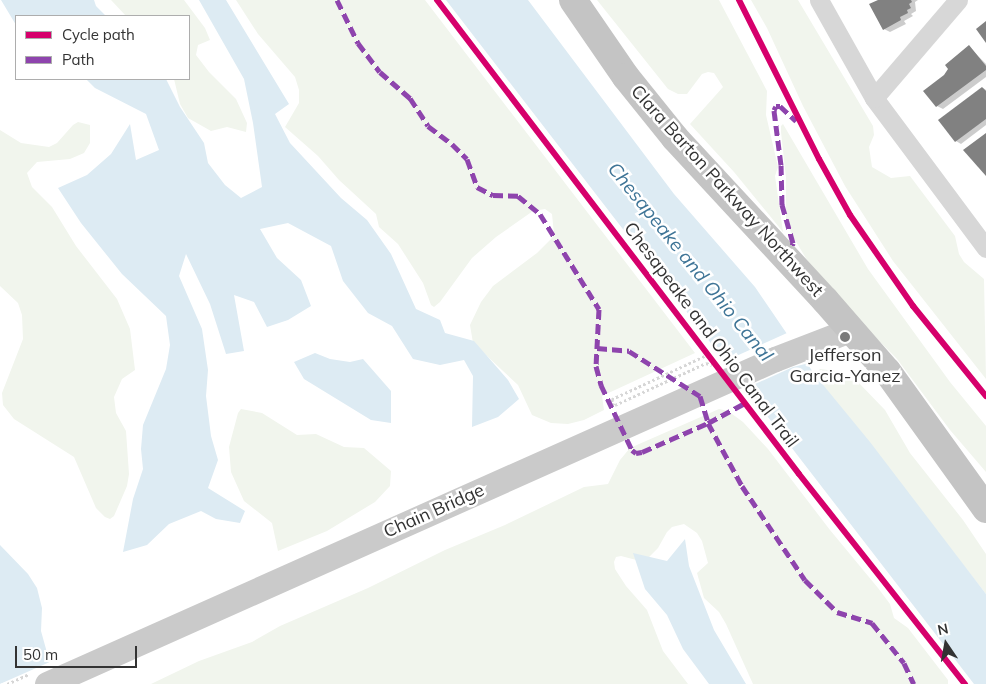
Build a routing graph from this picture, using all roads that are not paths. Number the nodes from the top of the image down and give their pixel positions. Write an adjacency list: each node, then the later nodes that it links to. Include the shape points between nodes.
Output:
1 (573, 0): 6 (highway, Clara Barton Parkway Northwest, via 615,62 670,132)
2 (819, 0): 4 (street)
3 (958, 0): 4 (street)
4 (874, 98): 5 (street)
5 (986, 248)
6 (850, 330): 7 (highway, Clara Barton Parkway Northwest, via 898,385); 8 (main road, Chain Bridge, via 775,359)
7 (986, 508)
8 (47, 684)

